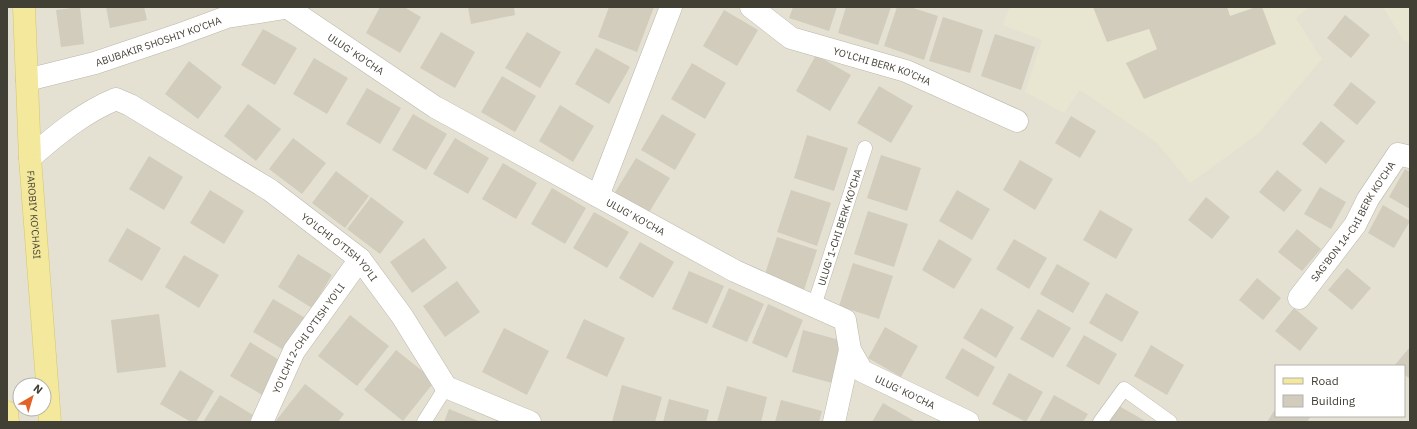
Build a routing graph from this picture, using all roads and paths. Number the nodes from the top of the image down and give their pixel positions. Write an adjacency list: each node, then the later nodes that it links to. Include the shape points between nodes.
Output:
1 (24, 7): 5 (main road, FAROBIY KO'CHASI)
2 (671, 7): 10 (street)
3 (751, 7): 6 (street, YO'LCHI BERK KO'CHA, via 791,38 906,71)
4 (290, 8): 5 (street, ABUBAKIR SHOSHIY KO'CHA, via 227,17 95,63); 10 (street, ULUG' KO'CHA, via 435,107)
5 (27, 80): 9 (main road, FAROBIY KO'CHASI)
6 (1017, 121)
7 (865, 148): 13 (lane, ULUG' 1-CHI BERK KO'CHA)
8 (1410, 157): 12 (street, SAG'BON 14-CHI BERK KO'CHA, via 1398,154 1368,198 1356,225)
9 (30, 158): 11 (street, YO'LCHI O'TISH YO'LI, via 53,138 94,110 116,99 270,190); 19 (main road, FAROBIY KO'CHASI)
10 (598, 196): 13 (street, ULUG' KO'CHA, via 735,271)
11 (360, 259): 15 (street, YO'LCHI O'TISH YO'LI, via 402,316); 20 (street, YO'LCHI 2-CHI O'TISH YO'LI, via 294,351)
12 (1299, 298)
13 (814, 306): 14 (street, ULUG' KO'CHA, via 845,320)
14 (850, 350): 22 (street); 23 (street, ULUG' KO'CHA, via 862,371)
15 (446, 387): 17 (street); 21 (lane)
16 (7, 412): 18 (main road)
17 (522, 420)
18 (8, 422)
19 (50, 422)
20 (262, 422)
21 (424, 422)
22 (834, 422)
23 (968, 422)
24 (1100, 422): 25 (lane, via 1124,389)
25 (1170, 422)

